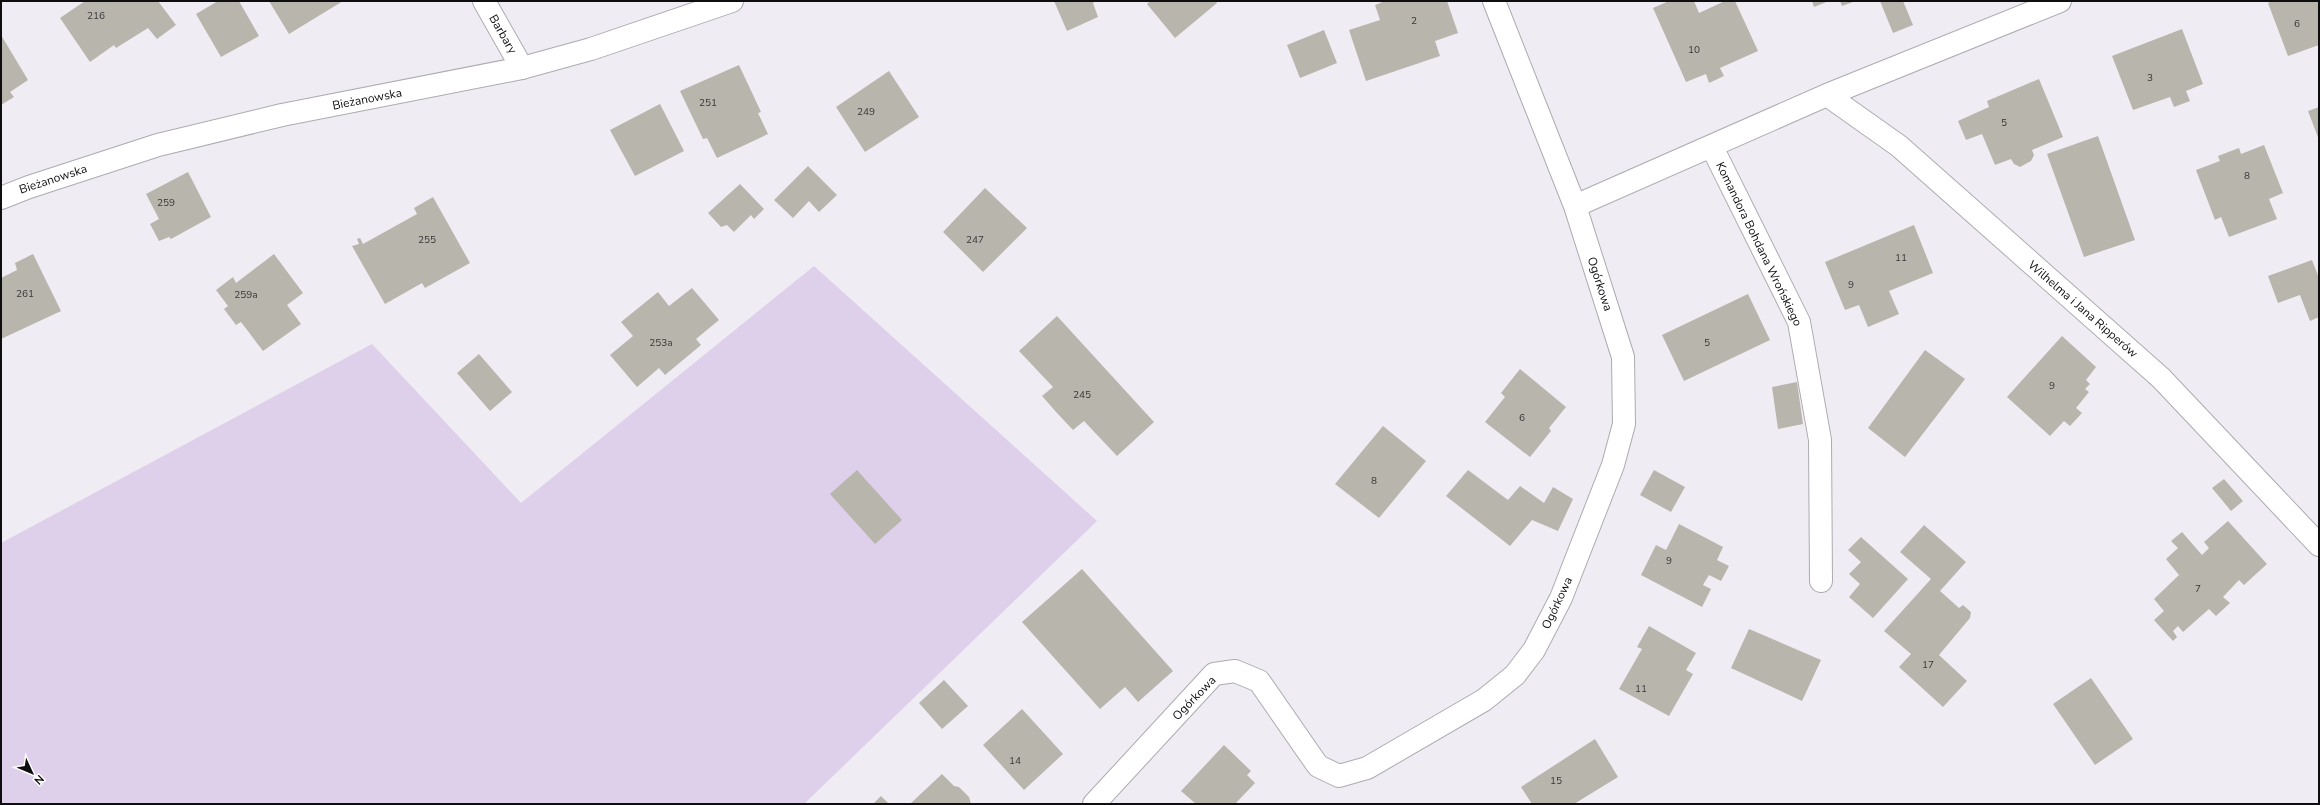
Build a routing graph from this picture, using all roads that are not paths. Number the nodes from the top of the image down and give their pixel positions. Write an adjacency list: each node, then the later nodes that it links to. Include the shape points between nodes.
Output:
1 (484, 1): 5 (street, Barbary)
2 (732, 1): 5 (street, Bieżanowska, via 591,49)
3 (1494, 1): 9 (street, Ogórkowa)
4 (2060, 1): 6 (street, Komandora Bohdana Wrońskiego)
5 (522, 68): 8 (street, Bieżanowska, via 282,116 158,145)
6 (1827, 95): 7 (street, Komandora Bohdana Wrońskiego); 10 (street, Wilhelma i Jana Ripperów, via 1899,146 2161,378)
7 (1712, 147): 9 (street, Komandora Bohdana Wrońskiego); 11 (street, Komandora Bohdana Wrońskiego, via 1799,322 1820,440)
8 (1, 198)
9 (1575, 206): 12 (street, Ogórkowa, via 1624,357 1624,424 1613,465 1561,598 1534,650 1515,675 1484,700 1366,768 1339,776 1318,766 1259,682 1235,671 1214,674)
10 (2319, 545)
11 (1821, 581)
12 (1094, 804)

